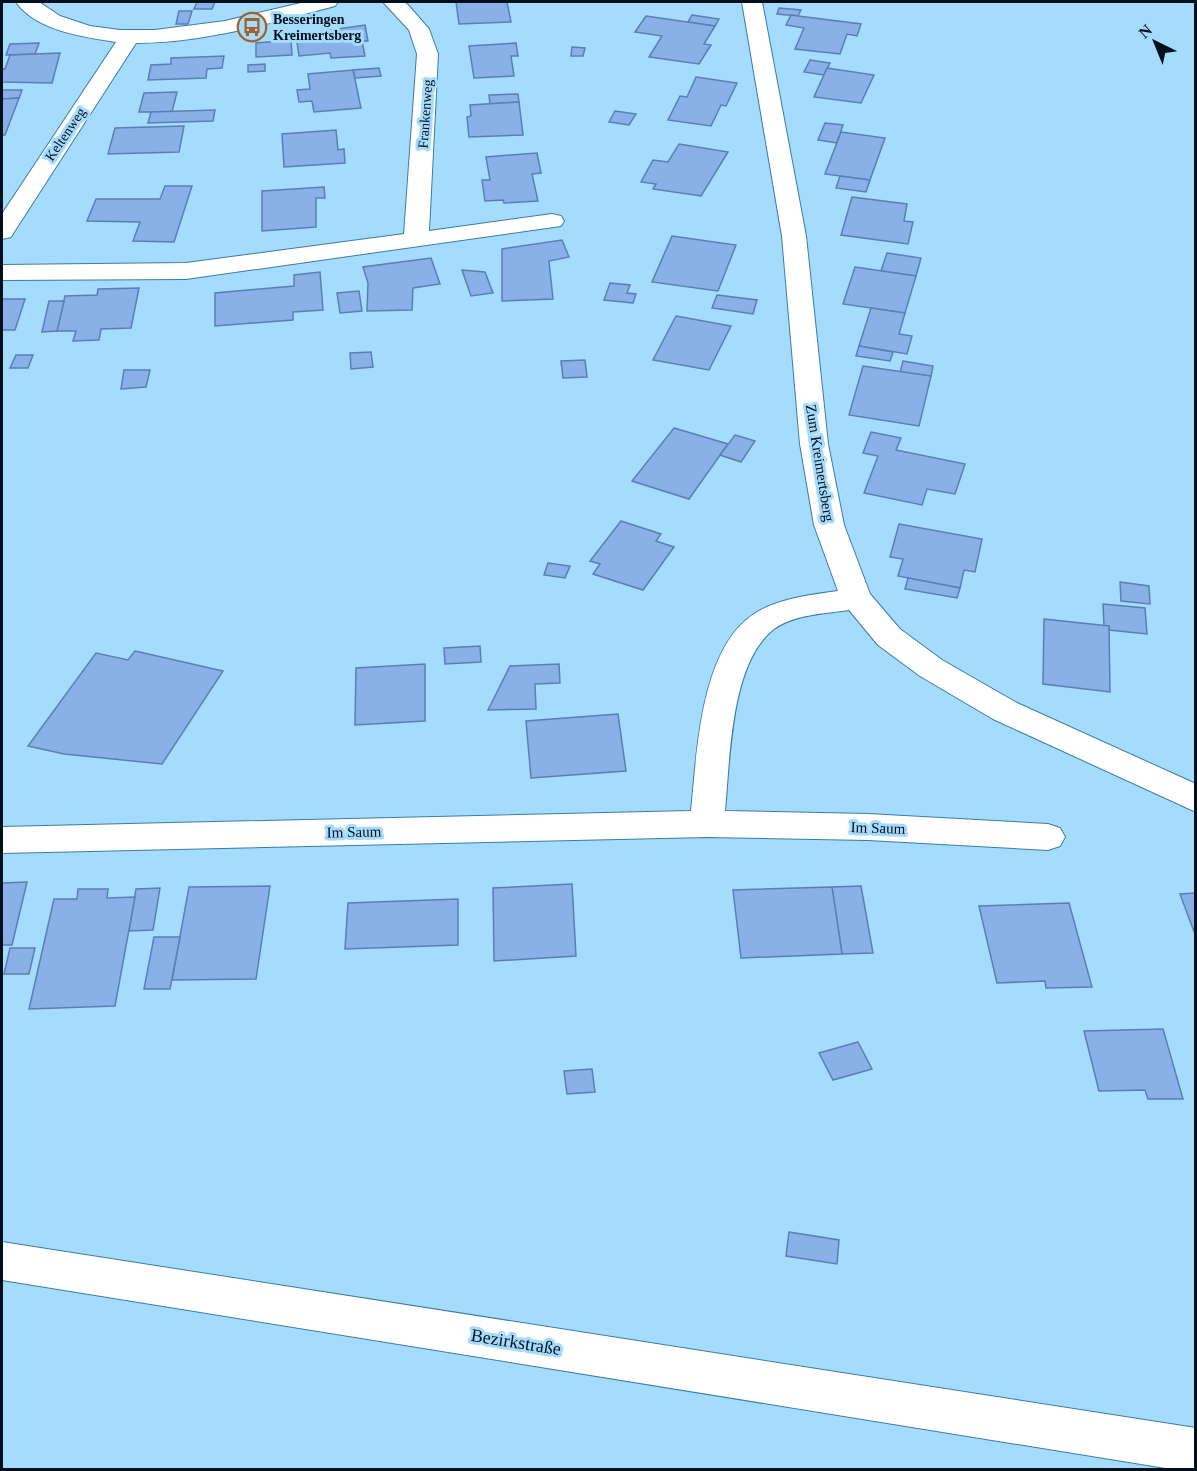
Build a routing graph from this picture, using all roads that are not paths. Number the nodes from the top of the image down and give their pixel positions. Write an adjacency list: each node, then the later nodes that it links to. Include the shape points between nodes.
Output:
1 (26, 2): 5 (street, via 51,19 80,29)
2 (328, 2): 5 (street, via 203,30)
3 (393, 2): 8 (street, Frankenweg, via 415,23 427,43)
4 (752, 2): 10 (street, Zum Kreimertsberg, via 794,236 814,444 829,525)
5 (130, 36): 7 (street, Keltenweg)
6 (552, 221): 8 (street)
7 (2, 232)
8 (416, 239): 9 (street, via 186,271)
9 (2, 273)
10 (856, 598): 11 (street, Zum Kreimertsberg, via 889,637 949,679 1005,711); 12 (street, via 797,609 763,622 746,641 729,670)
11 (1196, 798)
12 (707, 824): 13 (street, Im Saum, via 868,827); 14 (street, Im Saum)
13 (1048, 837)
14 (2, 840)
15 (2, 1261): 16 (street, Bezirkstraße)
16 (1196, 1450)

